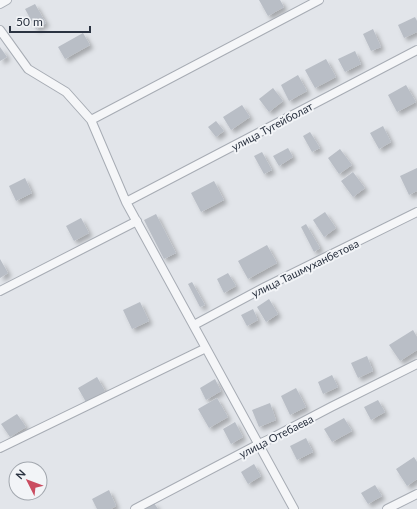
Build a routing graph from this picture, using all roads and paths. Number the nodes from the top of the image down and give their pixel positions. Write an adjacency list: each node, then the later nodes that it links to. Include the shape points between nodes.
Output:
1 (7, 0): 3 (street)
2 (319, 0): 6 (street)
3 (0, 4)
4 (0, 30): 6 (street, via 28,69 66,92)
5 (417, 50): 7 (street, улица Тугейболат)
6 (91, 120): 7 (street)
7 (126, 202): 9 (street)
8 (417, 212): 11 (street, улица Ташмуханбетова)
9 (137, 221): 10 (street); 11 (street)
10 (0, 291)
11 (194, 325): 12 (street)
12 (206, 348): 14 (street); 15 (street)
13 (417, 364): 14 (street, улица Отебаева)
14 (259, 444): 17 (street, улица Отебаева); 18 (street)
15 (0, 448)
16 (417, 494): 19 (street)
17 (135, 509)
18 (294, 509)
19 (387, 509)

